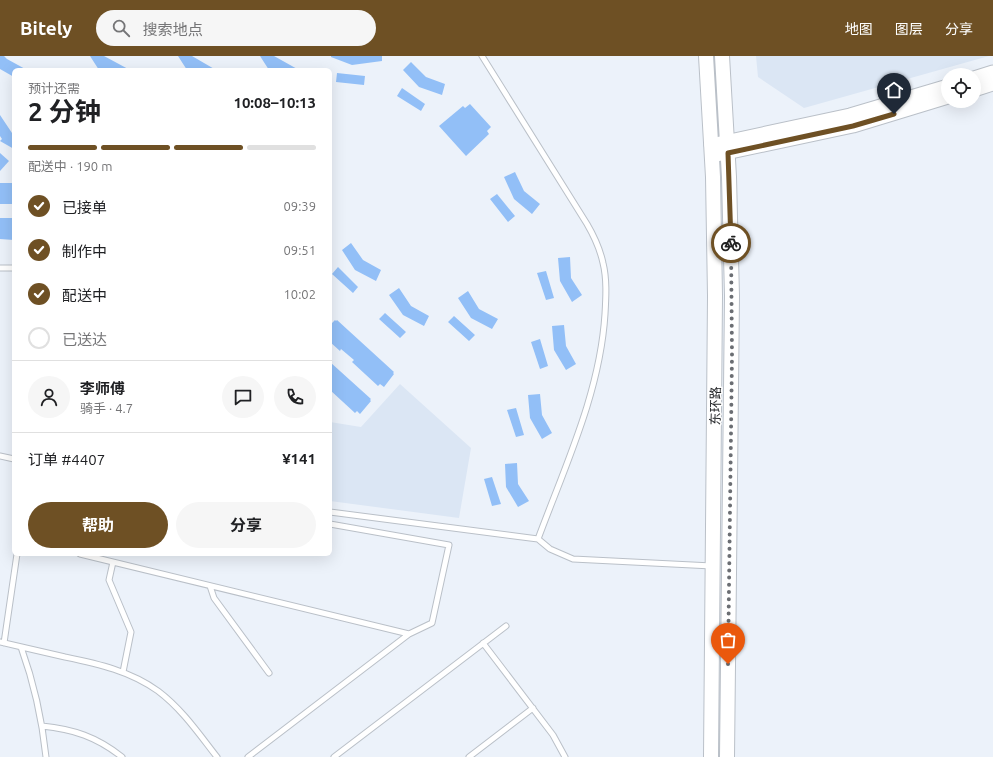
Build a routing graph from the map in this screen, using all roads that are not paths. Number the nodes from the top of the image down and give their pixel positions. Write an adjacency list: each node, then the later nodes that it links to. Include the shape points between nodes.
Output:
1 (482, 56): 18 (lane, via 587,224 597,243 606,284 602,343 594,386)
2 (706, 56): 11 (main road, 东环路)
3 (722, 56): 10 (main road, 东环路)
4 (993, 72): 5 (street)
5 (981, 76)
6 (993, 84): 8 (street)
7 (941, 88): 10 (street)
8 (981, 88)
9 (941, 99): 10 (street, via 853,126)
10 (728, 147): 11 (street); 41 (main road, 东环路, via 732,325)
11 (711, 151): 22 (main road, 东环路, via 715,296)
12 (0, 268): 13 (lane)
13 (12, 268)
14 (0, 456): 15 (lane)
15 (12, 459)
16 (332, 512): 18 (lane)
17 (332, 524): 25 (lane, via 449,545 432,622)
18 (538, 539): 22 (lane, via 558,553 573,559)
19 (17, 556): 26 (lane)
20 (88, 556): 21 (lane)
21 (113, 562): 23 (lane); 29 (lane, via 109,580 131,632)
22 (713, 566): 40 (main road, 东环路)
23 (210, 586): 25 (lane); 30 (lane, via 214,598)
24 (506, 626): 27 (lane)
25 (409, 634): 36 (lane)
26 (2, 642): 28 (lane)
27 (483, 644): 31 (lane); 37 (lane)
28 (21, 647): 29 (lane, via 104,665); 32 (lane, via 34,686)
29 (123, 672): 35 (lane, via 154,688 175,706)
30 (269, 673)
31 (532, 708): 38 (lane); 39 (lane)
32 (42, 726): 33 (lane); 34 (lane, via 79,732)
33 (46, 757)
34 (122, 757)
35 (217, 757)
36 (248, 757)
37 (334, 757)
38 (468, 757)
39 (565, 757)
40 (710, 757)
41 (727, 757)

